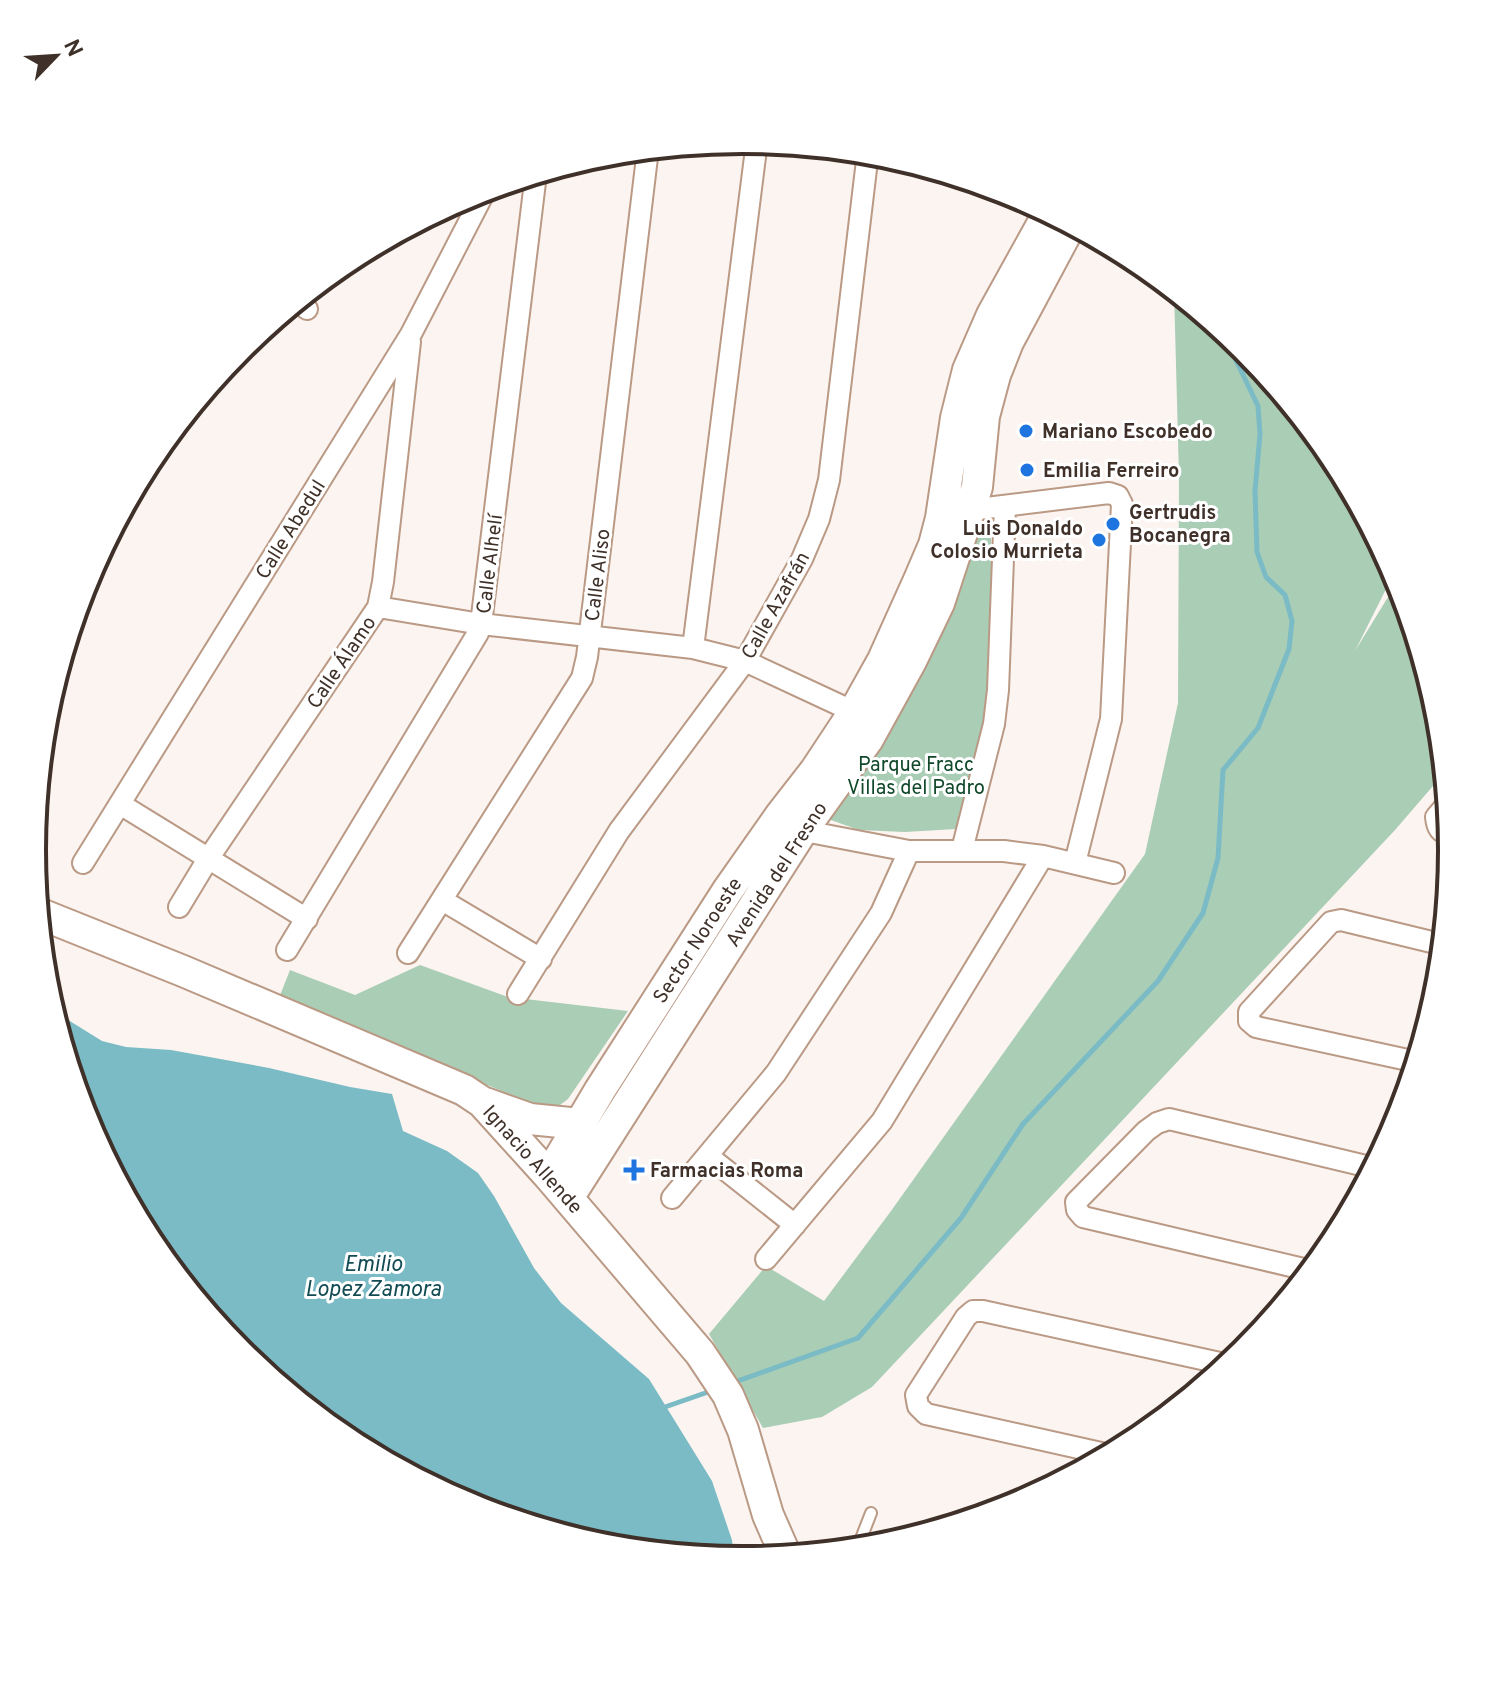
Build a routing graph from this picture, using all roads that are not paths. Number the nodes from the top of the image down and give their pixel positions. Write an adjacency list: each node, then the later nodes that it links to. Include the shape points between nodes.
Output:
1 (755, 154): 14 (street)
2 (647, 160): 13 (street, Calle Aliso)
3 (866, 165): 15 (street, Calle Azafrán, via 829,480 802,559)
4 (535, 185): 12 (street, Calle Alhelí)
5 (477, 207): 8 (street, Calle Abedul)
6 (1044, 222): 16 (street, via 968,370 934,545 883,660)
7 (1066, 233): 10 (street, via 995,375)
8 (411, 334): 11 (street, Calle Álamo); 17 (street, Calle Abedul)
9 (1005, 506): 10 (street); 19 (street, via 997,702); 24 (street, via 1109,493 1122,504 1111,719)
10 (970, 510): 16 (street, via 939,603)
11 (378, 607): 12 (street); 22 (street, Calle Álamo)
12 (481, 624): 13 (street); 29 (street, Calle Alhelí)
13 (589, 636): 14 (street); 26 (street, Calle Aliso, via 582,678)
14 (693, 648): 15 (street)
15 (745, 661): 16 (street); 33 (street, Calle Azafrán, via 619,831)
16 (866, 717): 18 (street, Sector Noroeste, via 815,771)
17 (120, 804): 22 (street); 23 (street, Calle Abedul)
18 (788, 828): 20 (street); 37 (street, Sector Noroeste, via 728,890); 40 (street, Avenida del Fresno)
19 (962, 850): 20 (street); 21 (street)
20 (909, 851): 38 (street, via 881,913 776,1073)
21 (1043, 856): 24 (street); 42 (street, via 882,1121)
22 (208, 859): 27 (street, Calle Álamo); 29 (street)
23 (83, 863)
24 (1075, 863): 25 (street)
25 (1114, 873)
26 (442, 900): 32 (street, Calle Aliso); 33 (street)
27 (179, 907)
28 (49, 917): 36 (street, Ignacio Allende)
29 (307, 919): 31 (street, Calle Alhelí)
30 (1433, 942): 35 (street, via 1331,922 1249,1012 1256,1027)
31 (287, 950)
32 (408, 953)
33 (541, 959): 34 (street, Calle Azafrán)
34 (518, 994)
35 (1406, 1060)
36 (482, 1102): 37 (street, via 530,1119); 40 (street, Ignacio Allende)
37 (580, 1124): 40 (street, Sector Noroeste)
38 (708, 1156): 41 (street); 42 (street)
39 (1363, 1165): 44 (street, via 1169,1119 1146,1131 1076,1202 1083,1217)
40 (558, 1187): 49 (street, Ignacio Allende, via 700,1353 728,1395)
41 (672, 1198)
42 (795, 1225): 43 (street)
43 (766, 1259)
44 (1299, 1268)
45 (1215, 1362): 46 (street, via 973,1311 916,1395 926,1414)
46 (1094, 1451)
47 (871, 1513): 48 (lane)
48 (862, 1536)
49 (781, 1545)

